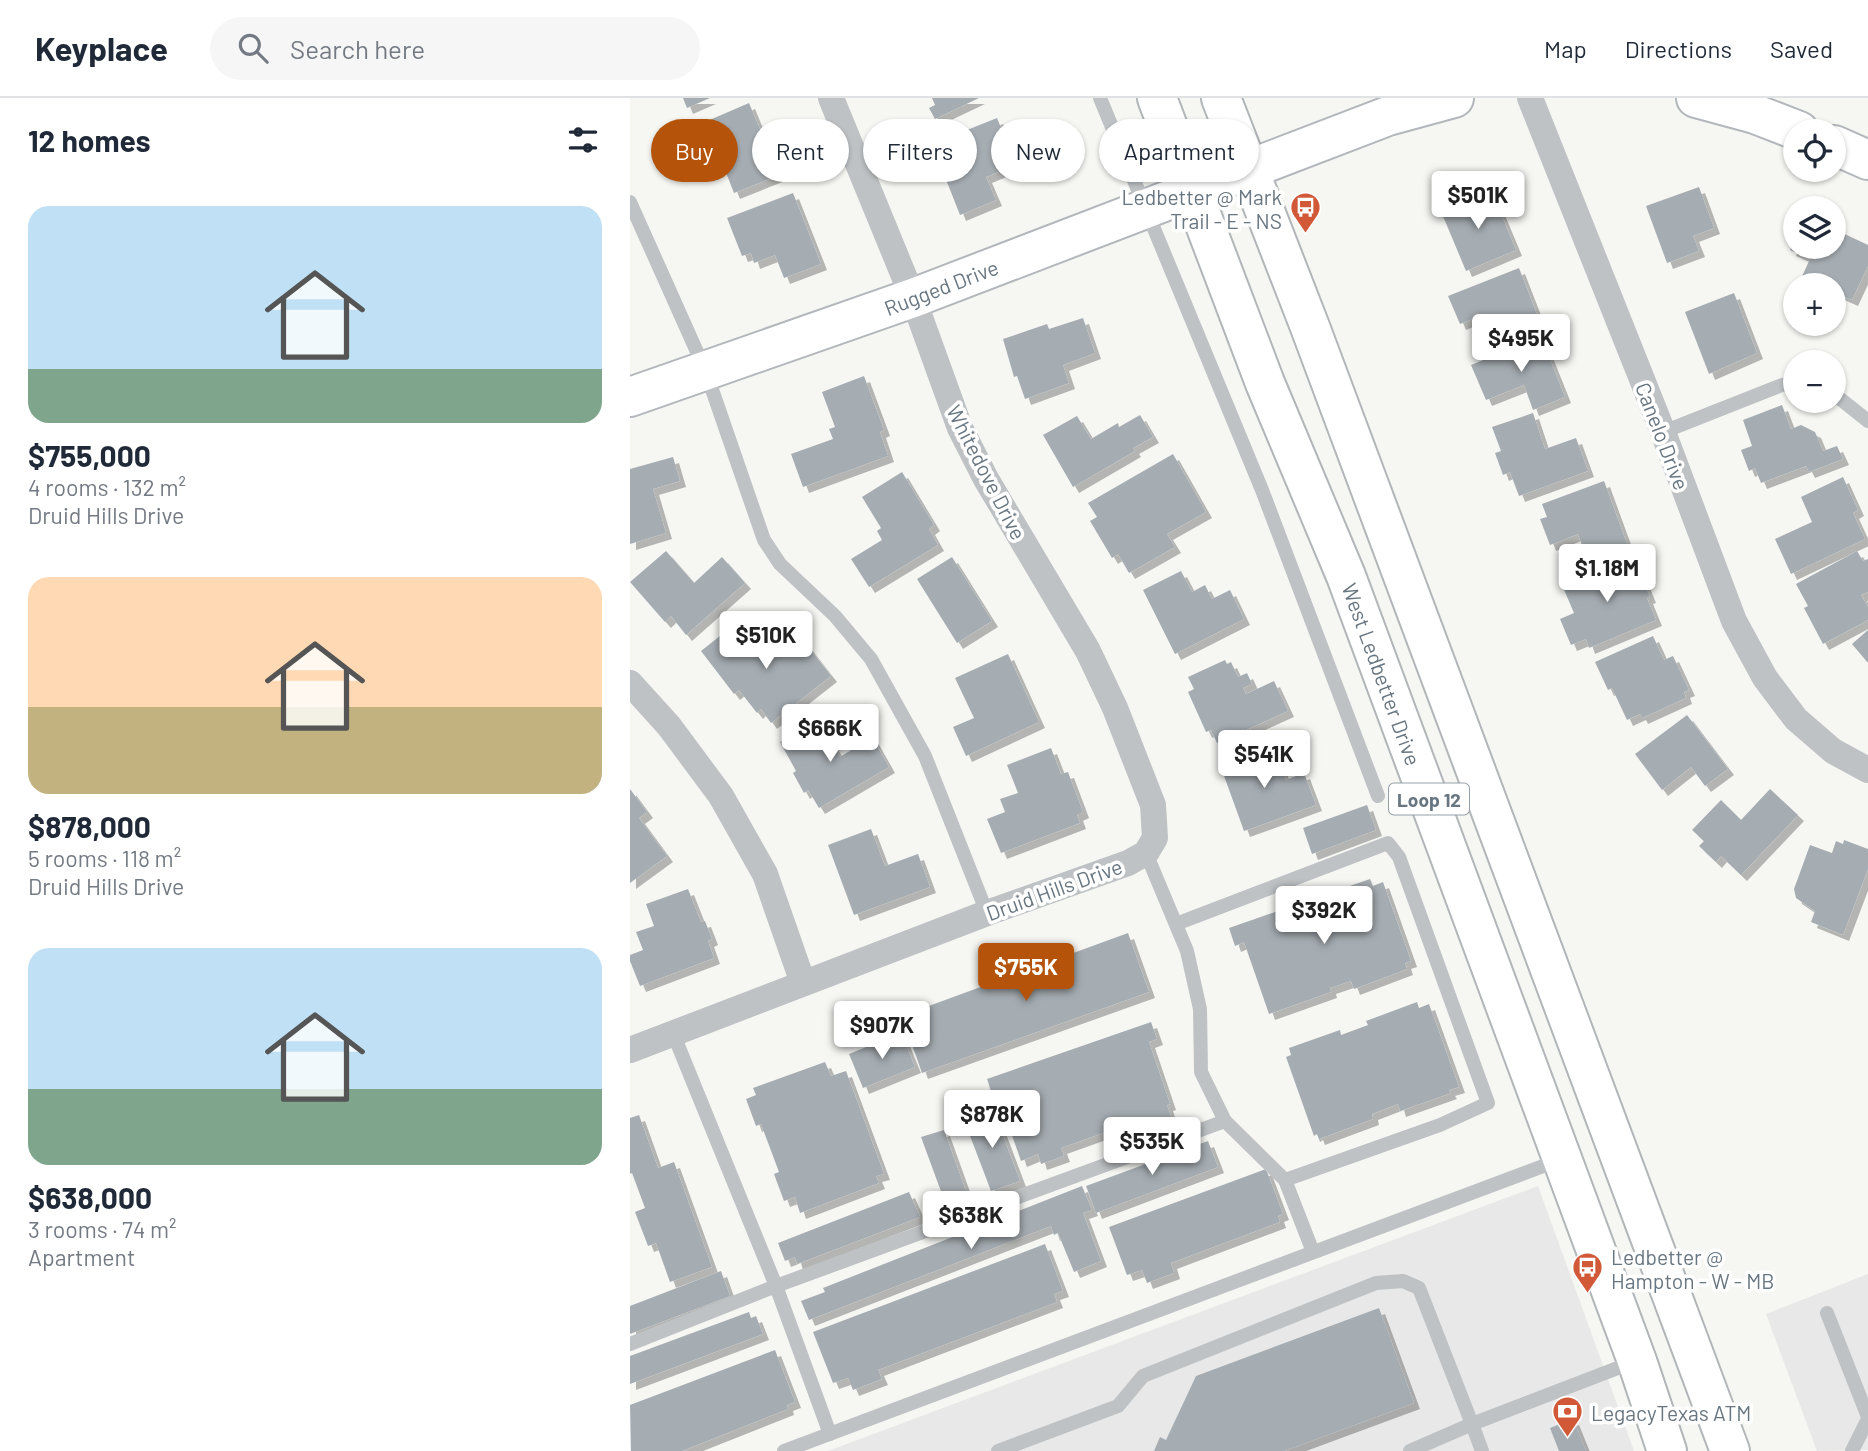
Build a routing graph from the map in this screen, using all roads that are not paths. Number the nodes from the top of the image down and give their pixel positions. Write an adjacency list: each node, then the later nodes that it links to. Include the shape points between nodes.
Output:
1 (831, 98): 18 (street, Whitedove Drive)
2 (1100, 98): 17 (lane)
3 (1157, 98): 15 (main road, West Ledbetter Drive / Loop 12)
4 (1221, 98): 8 (main road, Loop 12)
5 (1454, 98): 12 (main road, Rugged Drive, via 1388,116)
6 (1530, 98): 24 (street, Canelo Drive)
7 (1696, 98): 9 (main road)
8 (1229, 119)
9 (1783, 125)
10 (1846, 150): 11 (main road)
11 (1868, 160)
12 (1259, 165)
13 (1216, 182): 15 (main road, Rugged Drive)
14 (1254, 182): 50 (main road, Loop 12)
15 (1193, 191): 17 (main road, Rugged Drive); 35 (main road, West Ledbetter Drive / Loop 12, via 1265,383 1346,576)
16 (630, 202): 19 (lane)
17 (1145, 209): 18 (main road, Rugged Drive); 27 (lane, via 1262,490)
18 (913, 298): 19 (main road, Rugged Drive); 28 (street, Whitedove Drive, via 960,428 1088,650 1115,708 1153,805)
19 (705, 372): 21 (main road, Rugged Drive); 29 (lane, via 764,540 780,564 871,659 925,756)
20 (1783, 385): 24 (lane)
21 (630, 397)
22 (1846, 404): 23 (lane)
23 (1868, 421)
24 (1662, 432): 26 (street, Canelo Drive, via 1734,621 1765,678 1796,719 1833,751)
25 (630, 683): 31 (street, via 722,796 765,874)
26 (1868, 770)
27 (1378, 796)
28 (1150, 845): 29 (street, Druid Hills Drive, via 1128,863); 30 (lane)
29 (987, 913): 31 (street, Druid Hills Drive)
30 (1176, 924): 34 (lane, via 1200,1009 1201,1072); 36 (lane, via 1388,842 1399,857 1488,1102 1440,1125)
31 (803, 983): 32 (street, Druid Hills Drive)
32 (673, 1033): 33 (street, Druid Hills Drive); 38 (lane)
33 (630, 1050)
34 (1225, 1121): 36 (lane); 38 (lane)
35 (1562, 1160): 37 (lane); 41 (main road, West Ledbetter Drive / Loop 12)
36 (1285, 1180): 37 (lane)
37 (1313, 1252): 44 (lane)
38 (776, 1286): 40 (lane); 44 (lane)
39 (1827, 1313): 42 (lane)
40 (630, 1344)
41 (1637, 1361): 43 (lane); 49 (main road, West Ledbetter Drive / Loop 12)
42 (1868, 1418): 51 (lane)
43 (1472, 1424): 46 (lane, via 1419,1288 1403,1281 1376,1283 1143,1376 1118,1406); 47 (lane); 48 (lane)
44 (830, 1434): 45 (lane)
45 (784, 1451)
46 (998, 1451)
47 (1410, 1451)
48 (1482, 1451)
49 (1667, 1451)
50 (1730, 1451)
51 (1852, 1451)

